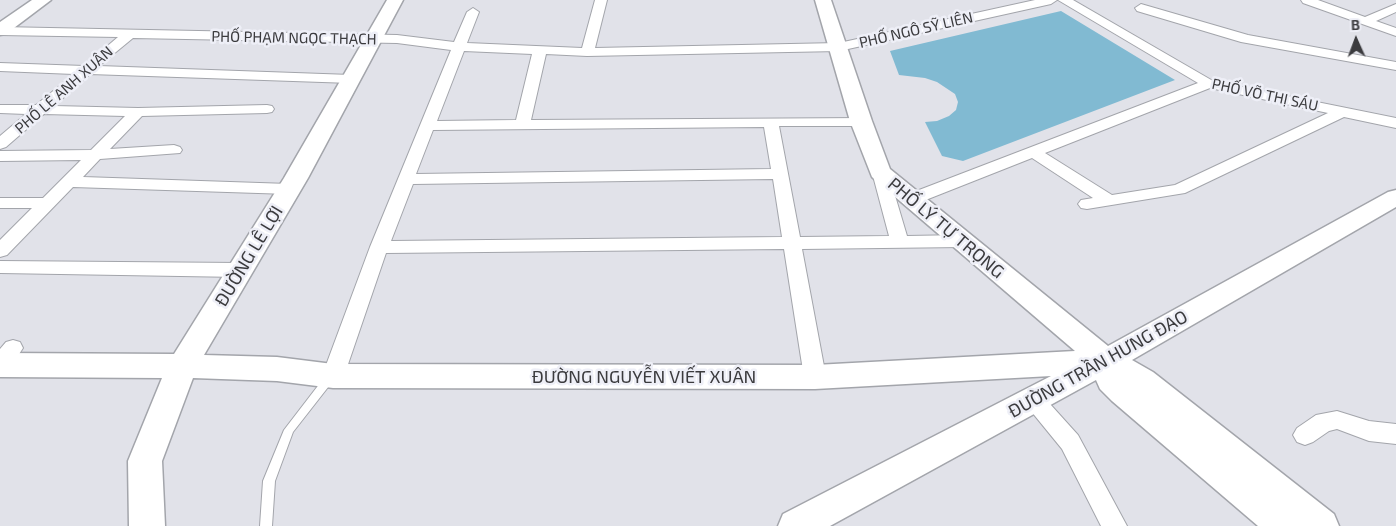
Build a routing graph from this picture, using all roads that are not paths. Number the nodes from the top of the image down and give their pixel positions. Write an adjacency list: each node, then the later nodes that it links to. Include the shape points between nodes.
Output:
1 (43, 0): 12 (street)
2 (395, 0): 15 (street, ĐƯỜNG LÊ LỢI)
3 (601, 0): 19 (street)
4 (823, 0): 17 (street, PHỐ LÝ TỰ TRỌNG)
5 (1051, 0): 17 (street, PHỐ NGÔ SỸ LIÊN)
6 (1064, 0): 24 (street, PHỐ VÕ THỊ SÁU)
7 (1307, 0): 11 (street)
8 (1141, 8): 20 (street, via 1246,40)
9 (1396, 8): 11 (street)
10 (473, 12): 16 (street)
11 (1366, 21): 13 (street)
12 (0, 30): 14 (street, PHỐ PHẠM NGỌC THẠCH)
13 (1396, 32)
14 (128, 35): 15 (street, PHỐ PHẠM NGỌC THẠCH); 22 (street, PHỐ LÊ ANH XUÂN)
15 (374, 39): 16 (street, PHỐ PHẠM NGỌC THẠCH); 23 (street, ĐƯỜNG LÊ LỢI)
16 (459, 47): 18 (street, PHỐ PHẠM NGỌC THẠCH); 34 (street)
17 (839, 48): 19 (street, PHỐ NGÔ SỸ LIÊN); 30 (street, PHỐ LÝ TỰ TRỌNG)
18 (540, 50): 19 (street, PHỐ PHẠM NGỌC THẠCH); 33 (street)
19 (588, 52)
20 (1396, 66)
21 (0, 68): 22 (street)
22 (87, 70): 23 (street); 27 (street, PHỐ LÊ ANH XUÂN)
23 (351, 79): 44 (street, ĐƯỜNG LÊ LỢI)
24 (1210, 84): 29 (street, PHỐ VÕ THỊ SÁU); 37 (street)
25 (267, 109): 28 (street)
26 (0, 110): 27 (street)
27 (40, 111): 28 (street); 35 (street, PHỐ LÊ ANH XUÂN)
28 (138, 112): 38 (street)
29 (1342, 112): 32 (street, PHỐ VÕ THỊ SÁU); 47 (street, via 1179,189)
30 (861, 121): 31 (street); 40 (street, PHỐ LÝ TỰ TRỌNG)
31 (771, 122): 33 (street); 41 (street)
32 (1396, 123)
33 (522, 125): 34 (street)
34 (427, 126): 42 (street)
35 (0, 144)
36 (174, 150): 38 (street)
37 (1033, 152): 46 (street); 47 (street)
38 (95, 155): 39 (street); 43 (street)
39 (0, 156)
40 (880, 172): 46 (street, PHỐ LÝ TỰ TRỌNG); 53 (street)
41 (780, 174): 42 (street); 52 (street)
42 (406, 178): 54 (street)
43 (68, 182): 44 (street); 49 (street)
44 (289, 189): 57 (street, ĐƯỜNG LÊ LỢI)
45 (1396, 197): 59 (street, ĐƯỜNG TRẦN HƯNG ĐẠO)
46 (912, 199): 51 (street, PHỐ LÝ TỰ TRỌNG)
47 (1109, 200): 50 (street)
48 (0, 203): 49 (street)
49 (47, 203): 55 (street)
50 (1087, 204)
51 (963, 241): 53 (street); 59 (street, PHỐ LÝ TỰ TRỌNG)
52 (791, 242): 53 (street); 54 (street); 62 (street)
53 (900, 242)
54 (379, 247): 61 (street)
55 (0, 251)
56 (0, 267): 57 (street)
57 (240, 270): 60 (street, ĐƯỜNG LÊ LỢI)
58 (4, 354): 60 (street, ĐƯỜNG NGUYỄN VIẾT XUÂN)
59 (1106, 361): 62 (street, ĐƯỜNG NGUYỄN VIẾT XUÂN); 63 (street, ĐƯỜNG TRẦN HƯNG ĐẠO); 70 (street, via 1111,380 1123,392); 71 (street, PHỐ LÝ TỰ TRỌNG, via 1142,381)
60 (182, 366): 61 (street, ĐƯỜNG NGUYỄN VIẾT XUÂN, via 277,369); 66 (street, ĐƯỜNG LÊ LỢI, via 146,461)
61 (333, 376): 62 (street, ĐƯỜNG NGUYỄN VIẾT XUÂN); 67 (lane, via 290,430 269,481)
62 (814, 377)
63 (1033, 400): 68 (street, ĐƯỜNG TRẦN HƯNG ĐẠO); 69 (street, via 1070,442)
64 (1396, 434): 65 (street, via 1337,420 1324,422)
65 (1305, 435)
66 (147, 526)
67 (266, 526)
68 (796, 526)
69 (1114, 526)
70 (1284, 526)
71 (1322, 526)

